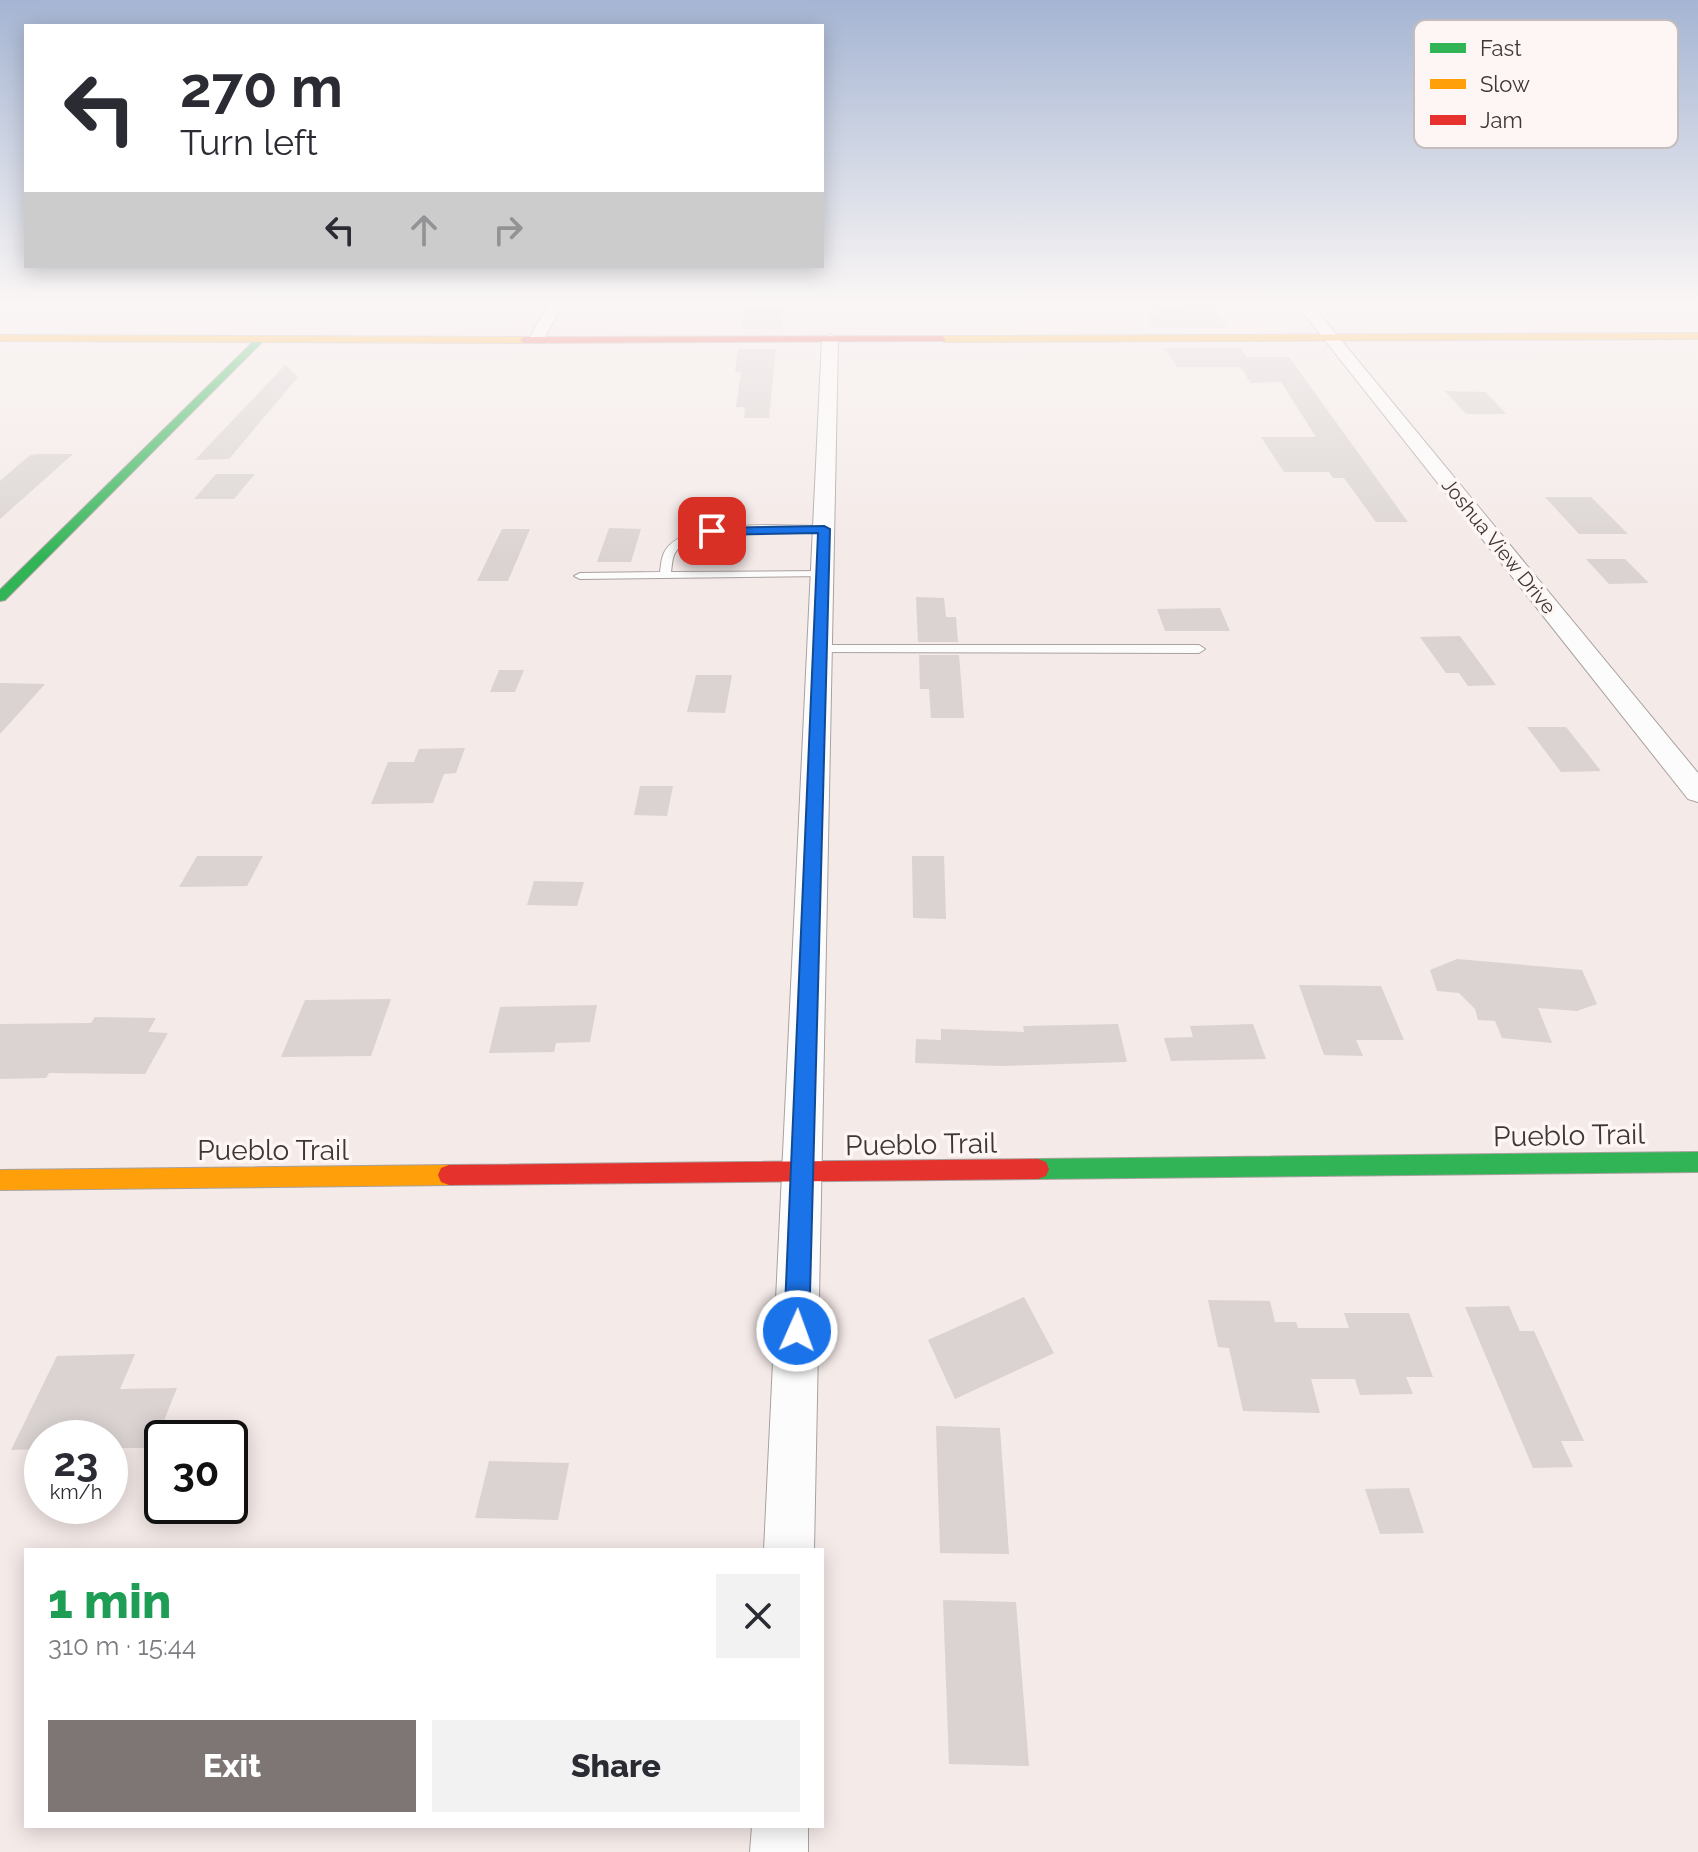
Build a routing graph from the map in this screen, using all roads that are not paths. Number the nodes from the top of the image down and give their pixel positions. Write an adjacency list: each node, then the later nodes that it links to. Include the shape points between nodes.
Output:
1 (211, 386): 8 (street)
2 (829, 386): 4 (street)
3 (1371, 386): 12 (street, Joshua View Drive)
4 (824, 529): 5 (street); 7 (lane, via 712,531 685,539 671,551)
5 (822, 574): 7 (lane); 10 (street)
6 (580, 576): 7 (lane)
7 (665, 576)
8 (9, 579): 9 (street)
9 (0, 597)
10 (820, 649): 11 (lane); 14 (street)
11 (1199, 649)
12 (1698, 792)
13 (1698, 1162): 14 (street, Pueblo Trail)
14 (802, 1174): 15 (street, Pueblo Trail); 16 (street)
15 (0, 1180)
16 (789, 1548)
17 (780, 1828): 18 (street)
18 (779, 1852)

